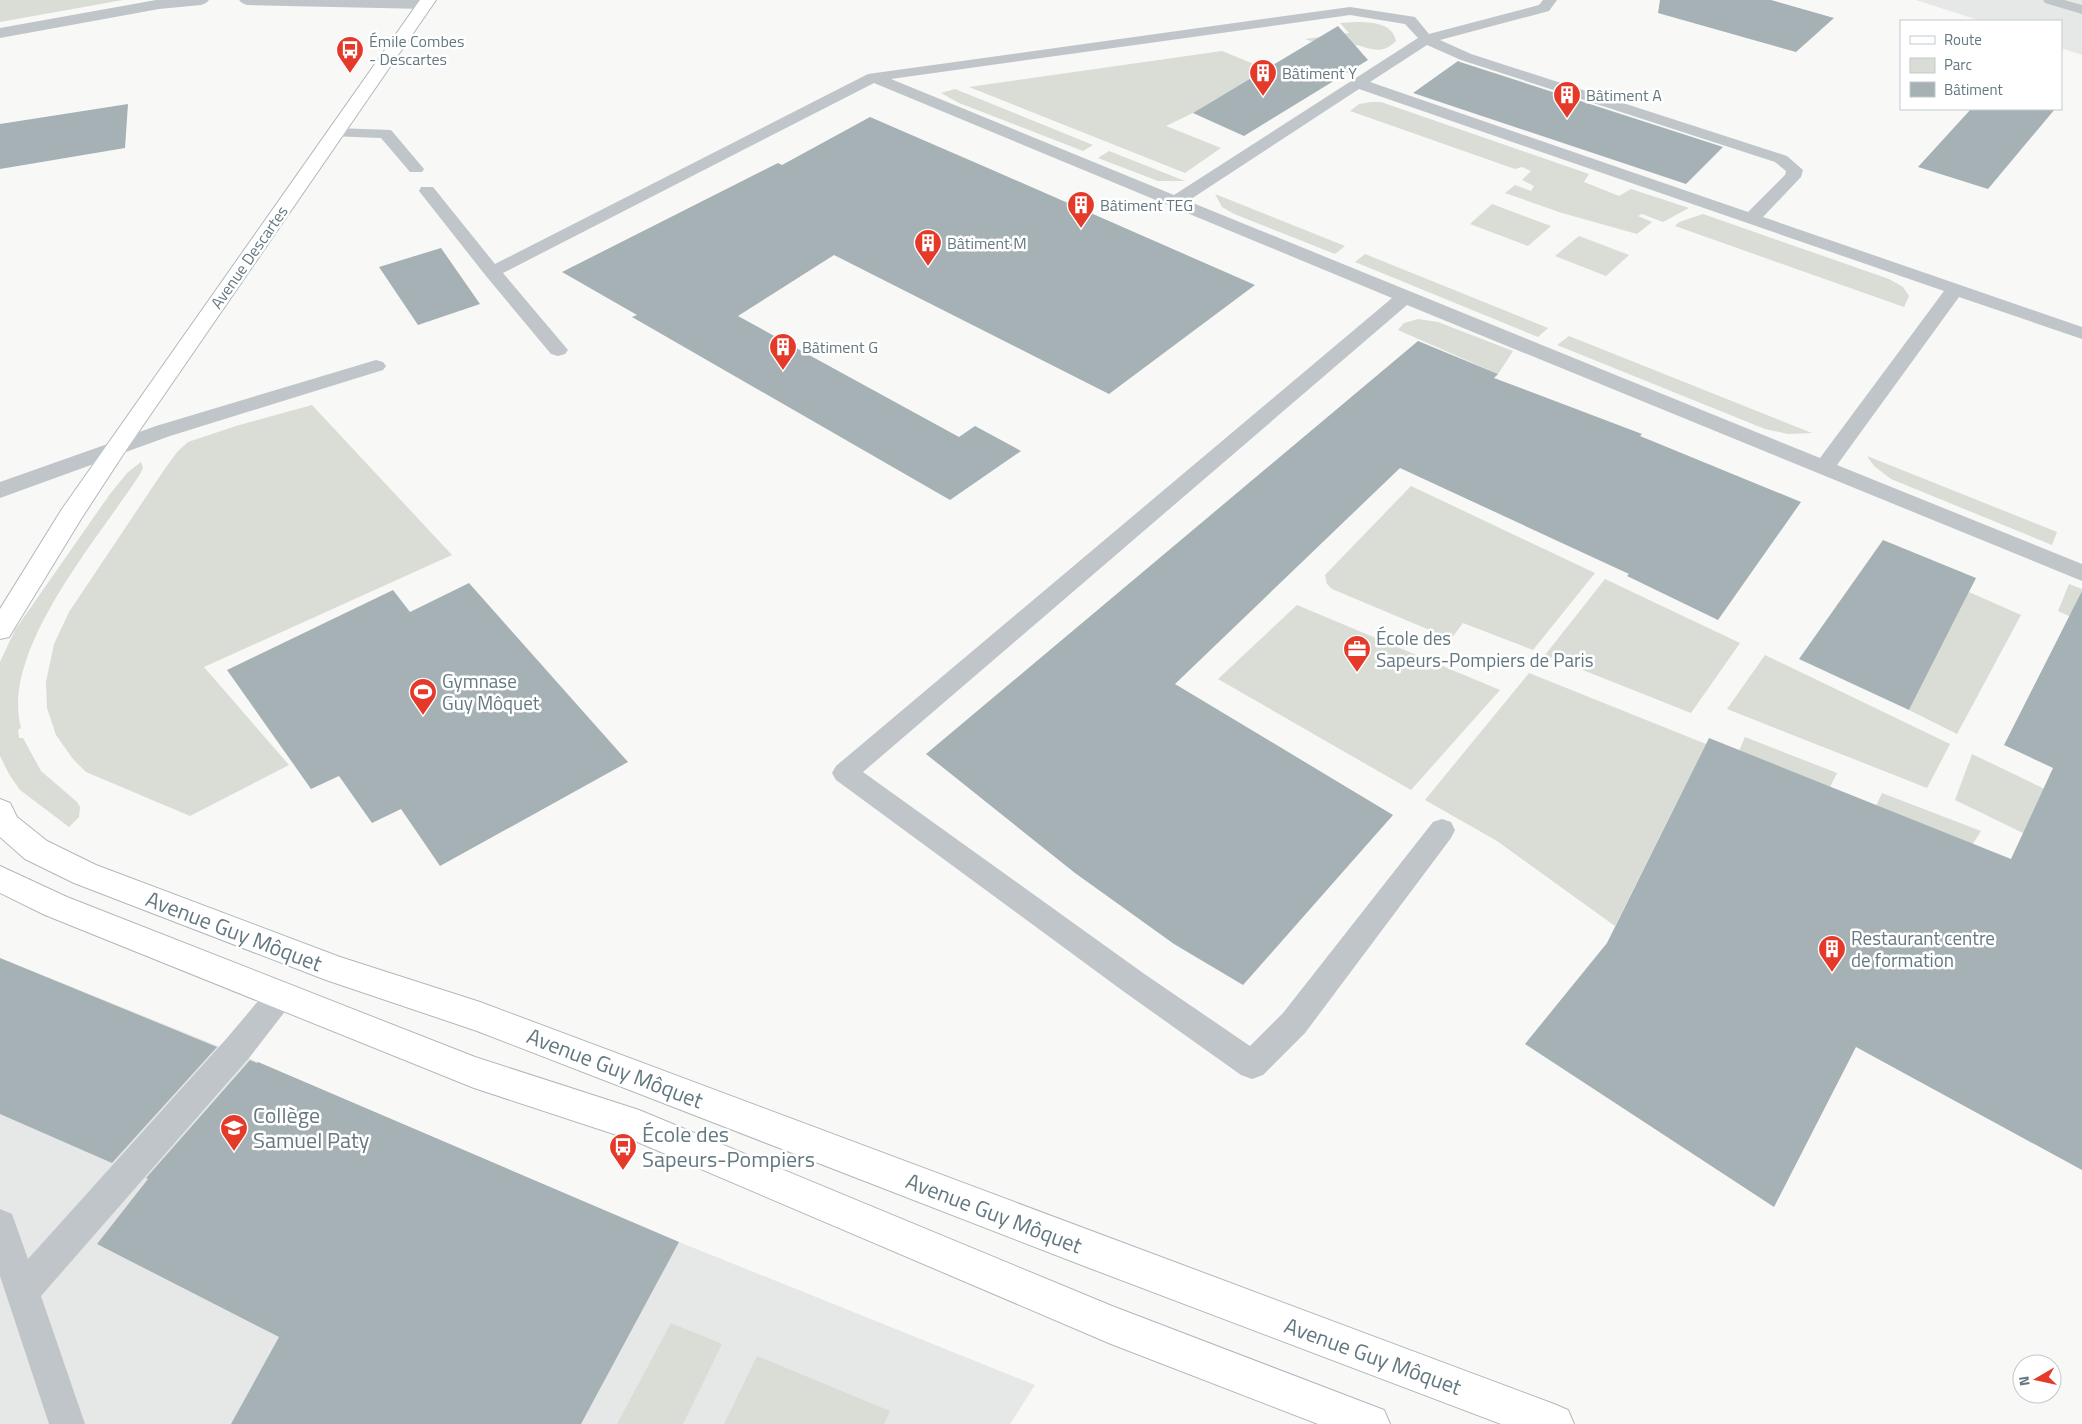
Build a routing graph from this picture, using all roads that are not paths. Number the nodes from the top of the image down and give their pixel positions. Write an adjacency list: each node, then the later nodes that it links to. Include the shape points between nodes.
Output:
1 (201, 0): 9 (street, via 159,4)
2 (247, 0): 5 (street)
3 (1550, 0): 10 (lane, via 1544,8)
4 (2050, 0): 7 (lane)
5 (426, 2): 13 (main road, Avenue Descartes)
6 (1393, 5): 8 (lane)
7 (2082, 10)
8 (1410, 20): 10 (lane); 11 (lane, via 1350,12)
9 (0, 33)
10 (1426, 39): 12 (lane); 17 (lane, via 1466,57 1781,159 1795,170 1793,177)
11 (873, 77): 16 (lane); 18 (lane)
12 (1357, 83): 16 (lane); 17 (lane)
13 (335, 133): 14 (lane, via 385,133); 24 (main road, Avenue Descartes)
14 (416, 169)
15 (427, 191): 18 (lane)
16 (1175, 202): 20 (lane)
17 (1751, 219): 19 (lane)
18 (492, 272): 22 (lane)
19 (1955, 289): 21 (lane); 25 (lane)
20 (1405, 298): 25 (lane); 32 (lane, via 845,773 1252,1065 1294,1022)
21 (2082, 333)
22 (558, 350)
23 (376, 366): 24 (lane, via 163,430)
24 (116, 448): 26 (street); 27 (main road, Avenue Descartes)
25 (1824, 468): 28 (lane)
26 (0, 490)
27 (71, 515): 29 (main road); 30 (main road)
28 (2082, 573)
29 (0, 597)
30 (0, 630)
31 (2, 820): 39 (main road, Avenue Guy Môquet, via 36,850 84,874 337,970 480,1017)
32 (1442, 830)
33 (0, 879): 34 (main road, via 56,906)
34 (280, 996): 36 (lane, via 238,1048); 38 (main road, via 474,1072 639,1126 1111,1325)
35 (0, 1226): 36 (lane)
36 (22, 1291): 37 (lane)
37 (67, 1424)
38 (1370, 1424)
39 (1554, 1424)

